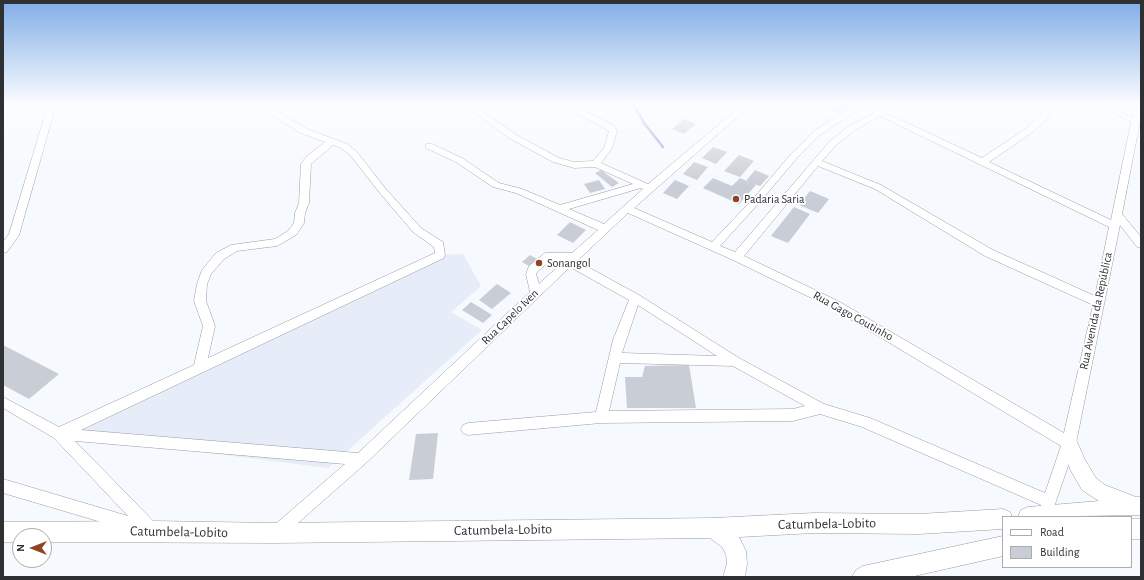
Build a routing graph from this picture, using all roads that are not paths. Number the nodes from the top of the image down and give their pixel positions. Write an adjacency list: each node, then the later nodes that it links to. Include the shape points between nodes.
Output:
1 (44, 132): 23 (street, via 14,234)
2 (307, 132): 11 (street)
3 (506, 132): 15 (street, via 556,160 574,165)
4 (614, 132): 15 (street, via 608,148)
5 (713, 132): 16 (street, Rua Capelo Iven)
6 (818, 132): 22 (street, via 798,151)
7 (847, 132): 13 (street)
8 (920, 132): 14 (street)
9 (1027, 132): 14 (street)
10 (1133, 132): 19 (street, Rua Avenida da República)
11 (332, 141): 31 (street, via 306,164 304,203 299,223 292,233 277,242 235,248 220,256 206,272 200,301 209,326); 31 (street, via 354,154 417,230 439,245 440,254)
12 (429, 146): 17 (street, via 459,160 496,185 519,191)
13 (816, 162): 24 (street); 28 (street, via 878,187 989,253)
14 (982, 162): 19 (street)
15 (596, 164): 16 (street)
16 (645, 187): 17 (street); 18 (street, Rua Capelo Iven)
17 (559, 209): 20 (street)
18 (628, 209): 20 (street, Rua Capelo Iven); 22 (street, Rua Gago Coutinho)
19 (1115, 220): 21 (street); 28 (street, Rua Avenida da República)
20 (606, 229): 25 (street, Rua Capelo Iven)
21 (1141, 244)
22 (713, 247): 24 (street, Rua Gago Coutinho)
23 (3, 249)
24 (737, 257): 37 (street, Rua Gago Coutinho, via 834,304)
25 (572, 260): 26 (street, Rua Capelo Iven); 26 (street, via 549,256 533,268 531,274); 27 (street)
26 (536, 293): 38 (street, Rua Capelo Iven)
27 (635, 298): 29 (street); 30 (street)
28 (1099, 303): 37 (street, Rua Avenida da República)
29 (615, 358): 30 (street); 34 (street)
30 (735, 361): 33 (street)
31 (200, 367): 36 (street)
32 (3, 402): 36 (street)
33 (820, 408): 34 (street, via 793,414); 41 (street, via 865,422)
34 (601, 417): 35 (street)
35 (468, 429)
36 (59, 434): 38 (street); 44 (street)
37 (1069, 443): 40 (highway, via 1089,484 1098,491); 41 (street, Rua Avenida da República)
38 (361, 459): 46 (street, Rua Capelo Iven)
39 (3, 486): 44 (street)
40 (1138, 506): 41 (highway)
41 (1041, 511)
42 (1002, 519): 43 (highway, Catumbela-Lobito)
43 (713, 528): 46 (highway, Catumbela-Lobito); 48 (highway, via 729,540 736,551)
44 (153, 531): 45 (highway, Catumbela-Lobito); 46 (highway, Catumbela-Lobito)
45 (3, 532)
46 (275, 533)
47 (1002, 546): 49 (highway)
48 (734, 577)
49 (863, 577)

